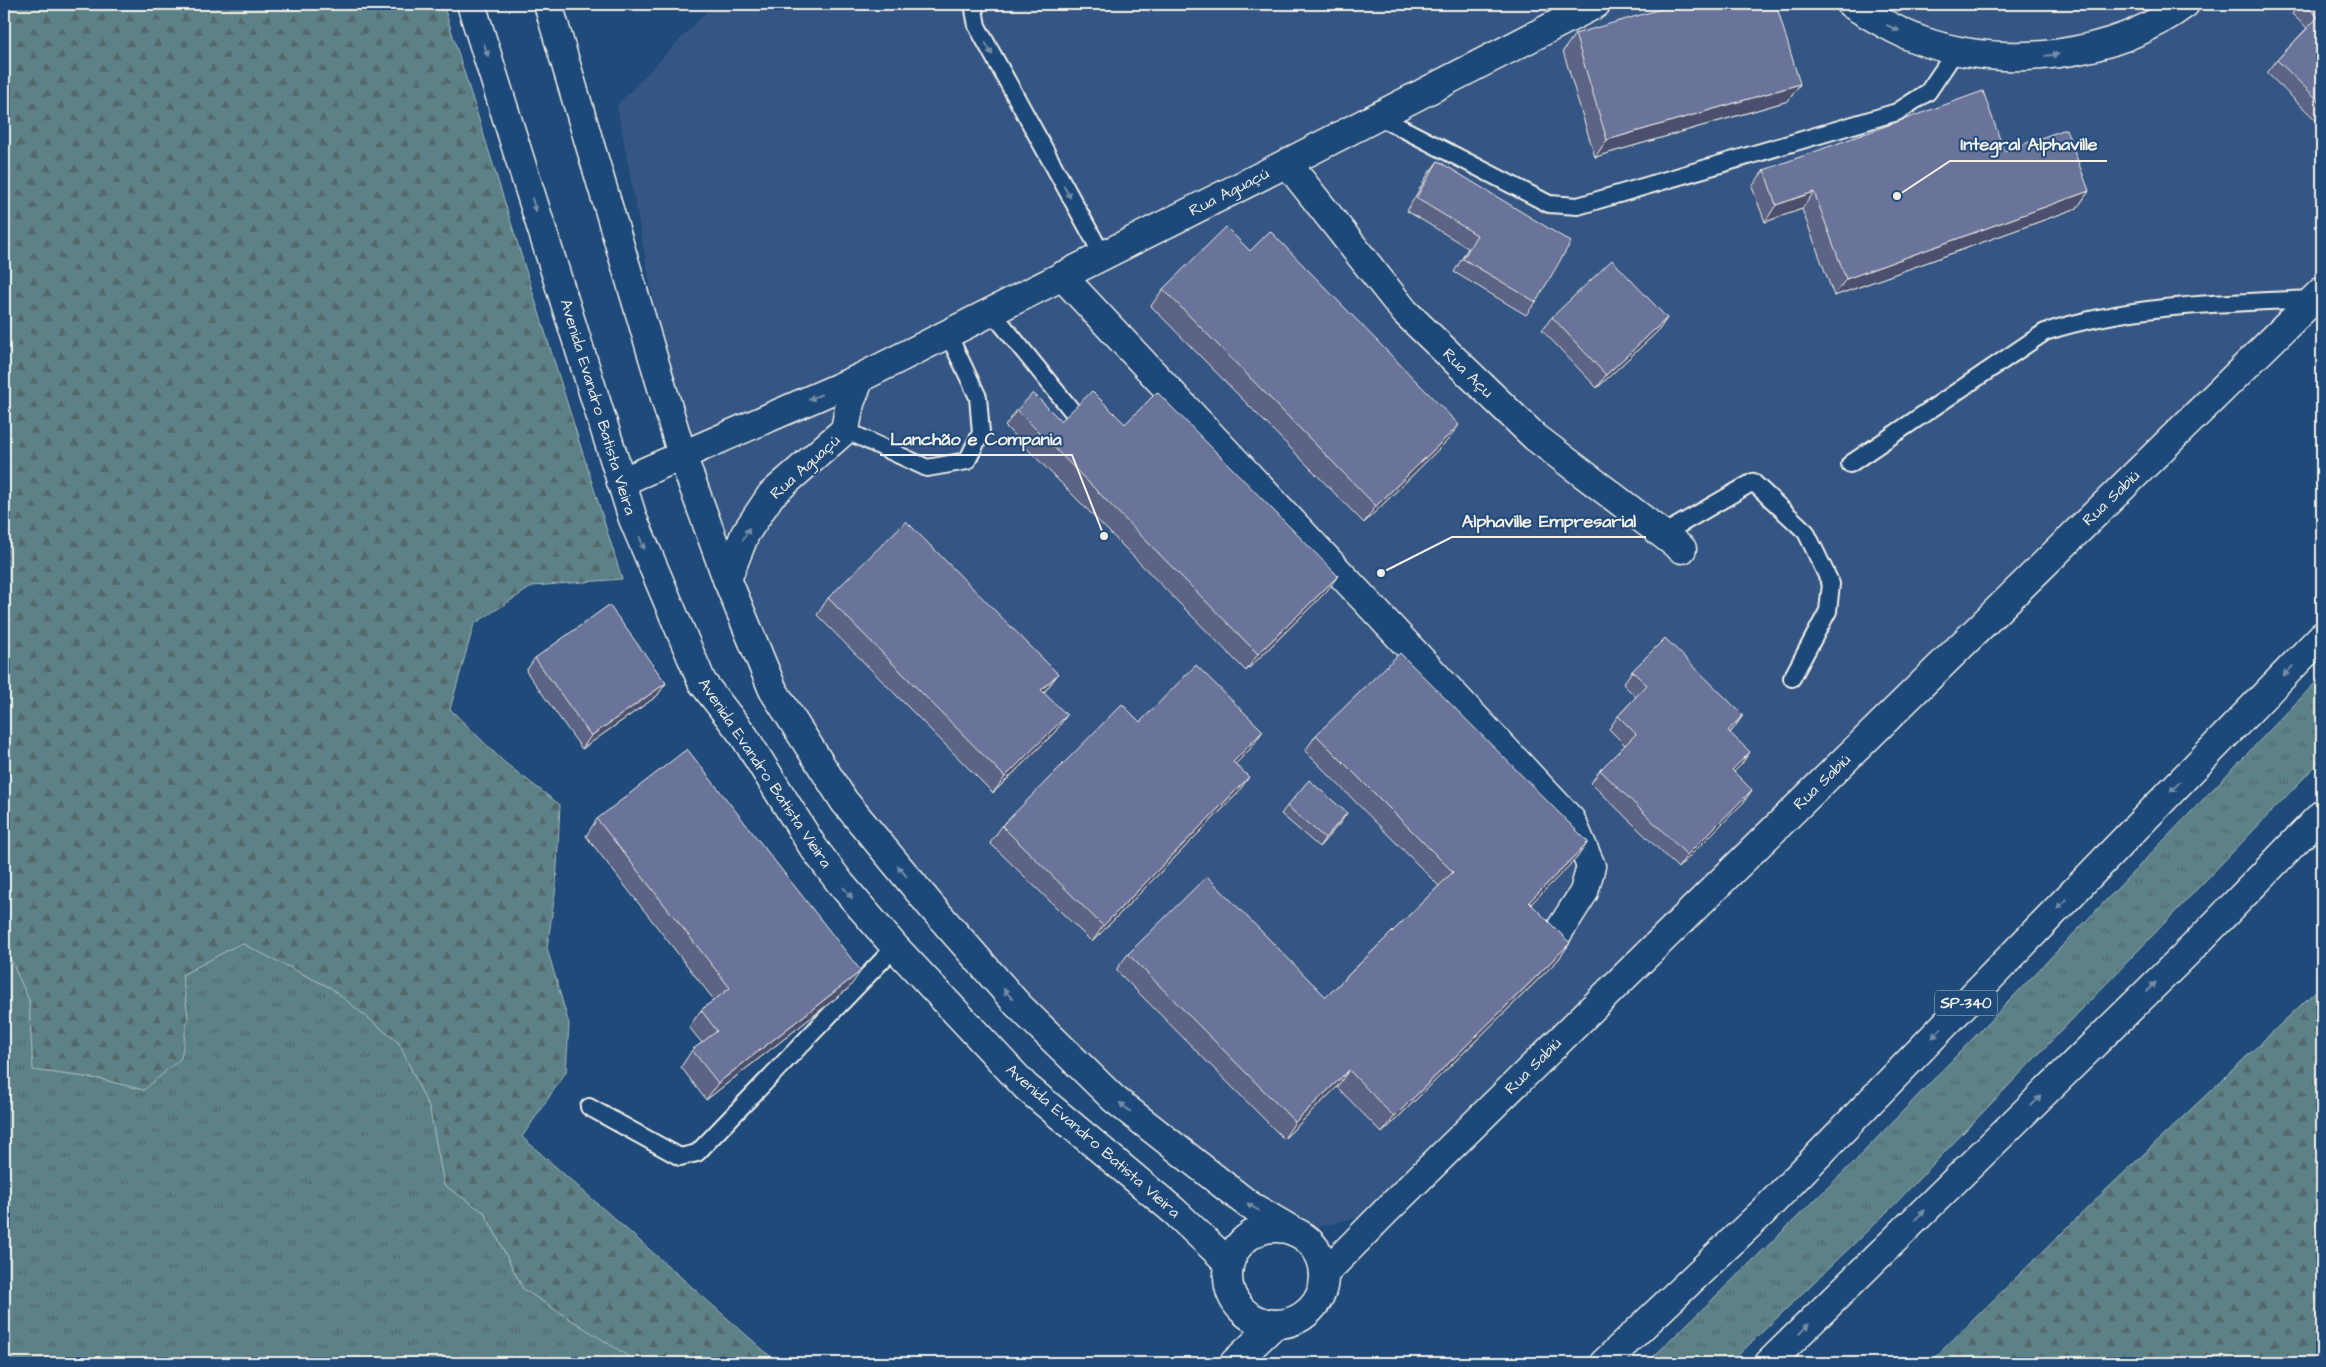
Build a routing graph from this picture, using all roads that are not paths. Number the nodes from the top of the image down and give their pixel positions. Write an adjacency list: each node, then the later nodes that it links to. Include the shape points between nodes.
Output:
1 (471, 4): 20 (main road, Avenida Evandro Batista Vieira, one-way to 20)
2 (548, 4): 18 (main road)
3 (973, 4): 10 (lane, one-way to 10, via 977,26)
4 (1596, 4): 8 (main road, Rua Aguaçú)
5 (1851, 4): 7 (main road, one-way to 7, via 1882,23 1922,41)
6 (2185, 4): 7 (main road, one-way to 6, via 2007,56 2051,56 2134,32)
7 (1957, 50): 8 (lane, via 1928,92 1897,112 1578,206 1549,204)
8 (1378, 116): 9 (main road, Rua Aguaçú)
9 (1287, 163): 10 (main road, Rua Aguaçú); 21 (main road, Rua Açu, via 1405,312 1535,437)
10 (1103, 256): 11 (main road, Rua Aguaçú)
11 (1062, 276): 13 (main road, Rua Aguaçú); 26 (main road, via 1571,820 1591,866 1584,892)
12 (2318, 295): 19 (lane, via 2162,306 2078,322 2045,332); 31 (main road, Rua Sabiú)
13 (992, 312): 14 (main road, Rua Aguaçú); 16 (lane)
14 (948, 334): 15 (main road, Rua Aguaçú); 17 (lane, via 978,397 981,433 967,461 927,468)
15 (860, 378): 17 (main road, Rua Aguaçú, via 850,403); 18 (main road, Rua Aguaçú, one-way to 18)
16 (1073, 412)
17 (845, 430): 22 (main road, Rua Aguaçú, one-way to 17, via 745,534 771,495)
18 (682, 455): 20 (main road, Rua Aguaçú); 22 (main road)
19 (1850, 464)
20 (621, 482): 27 (main road, Avenida Evandro Batista Vieira, one-way to 27, via 653,571 702,682 744,736 813,847)
21 (1672, 542): 24 (lane, via 1753,482 1806,532 1831,584 1831,596 1828,611)
22 (727, 579): 29 (main road, one-way to 22, via 1249,1205 1114,1098 1018,1004 931,906 844,801 773,690)
23 (2322, 636): 34 (main road, SP-340, one-way to 34, via 1764,1211)
24 (1792, 678)
25 (2322, 814): 35 (main road, one-way to 25, via 2194,946)
26 (1554, 939)
27 (895, 947): 28 (lane, via 697,1153 680,1158); 30 (main road, Avenida Evandro Batista Vieira, via 1026,1087 1174,1210)
28 (589, 1108)
29 (1295, 1232): 30 (main road, via 1279,1228 1262,1230 1236,1248); 31 (main road, via 1316,1249)
30 (1229, 1263): 32 (main road, via 1230,1292 1237,1304 1260,1322)
31 (1324, 1274): 32 (main road, via 1316,1304 1305,1315)
32 (1275, 1324): 33 (main road)
33 (1234, 1363)
34 (1604, 1363)
35 (1769, 1363)

